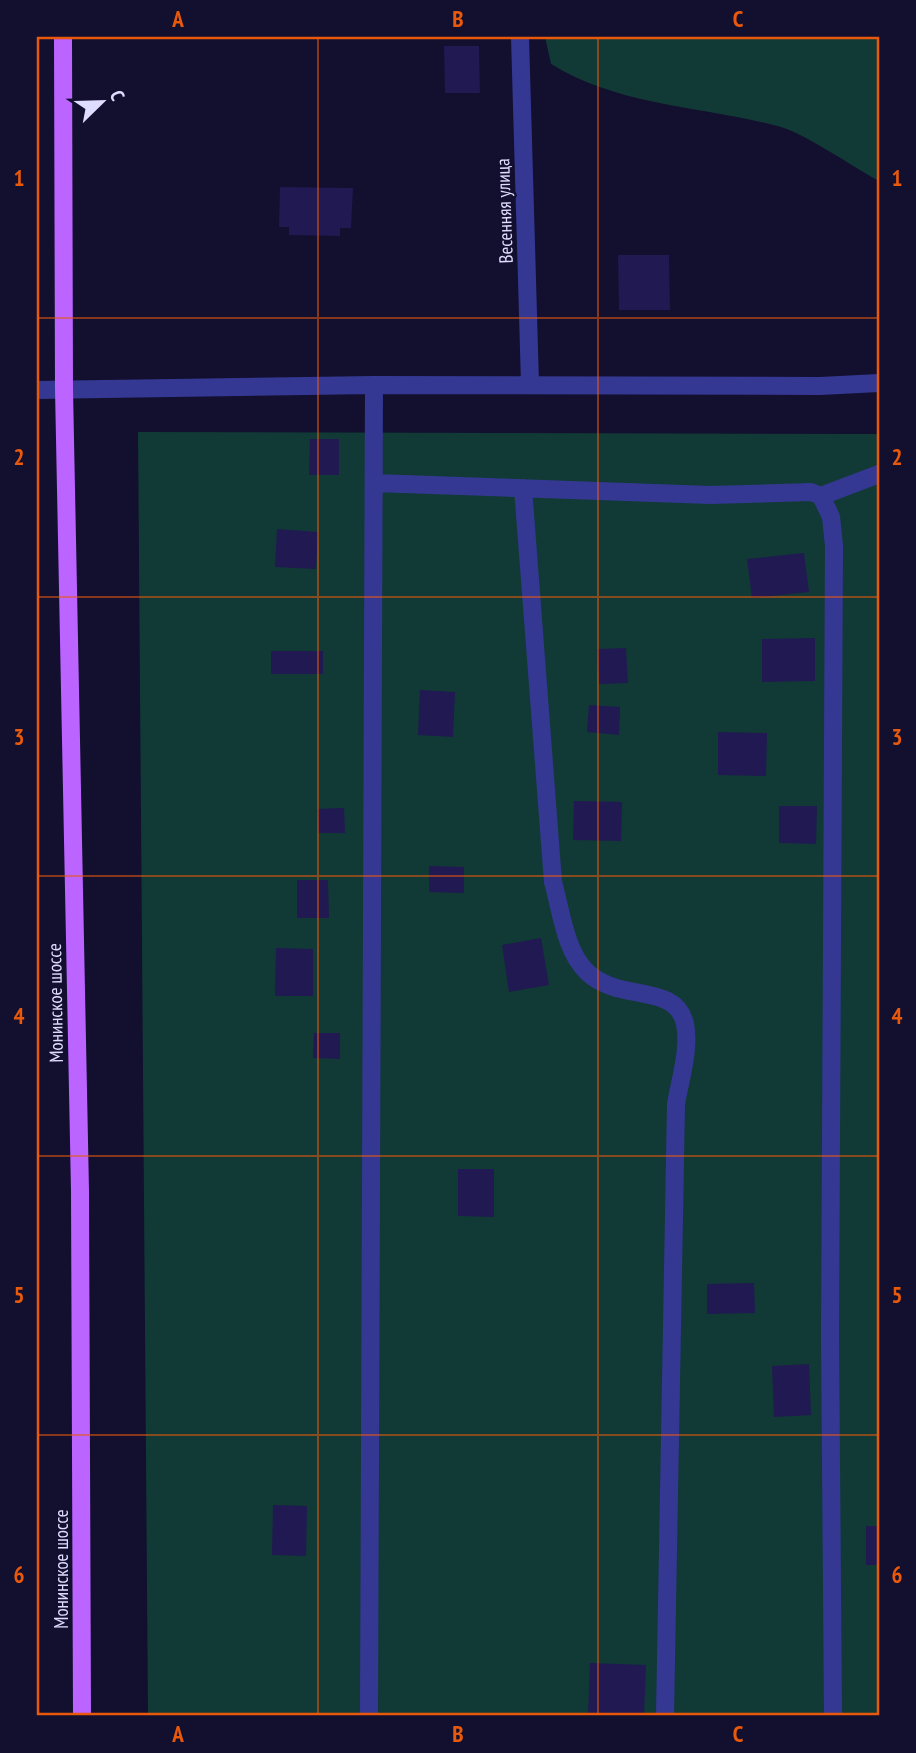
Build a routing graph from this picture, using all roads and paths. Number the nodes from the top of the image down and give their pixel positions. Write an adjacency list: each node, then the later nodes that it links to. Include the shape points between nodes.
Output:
1 (63, 37): 6 (main road, Монинское шоссе)
2 (520, 37): 4 (street, Весенняя улица)
3 (879, 383): 4 (street)
4 (530, 384): 5 (street)
5 (374, 385): 6 (street); 9 (street)
6 (64, 389): 7 (street); 12 (main road, Монинское шоссе, via 80,1178)
7 (37, 390)
8 (879, 474): 11 (street)
9 (375, 483): 10 (street); 13 (street)
10 (523, 488): 11 (street, via 710,495 787,491); 14 (street, via 553,882 567,933 587,973 610,988 676,1003 685,1023 676,1104)
11 (821, 496): 15 (street, via 831,517 834,546)
12 (82, 1716)
13 (369, 1716)
14 (665, 1716)
15 (833, 1716)

